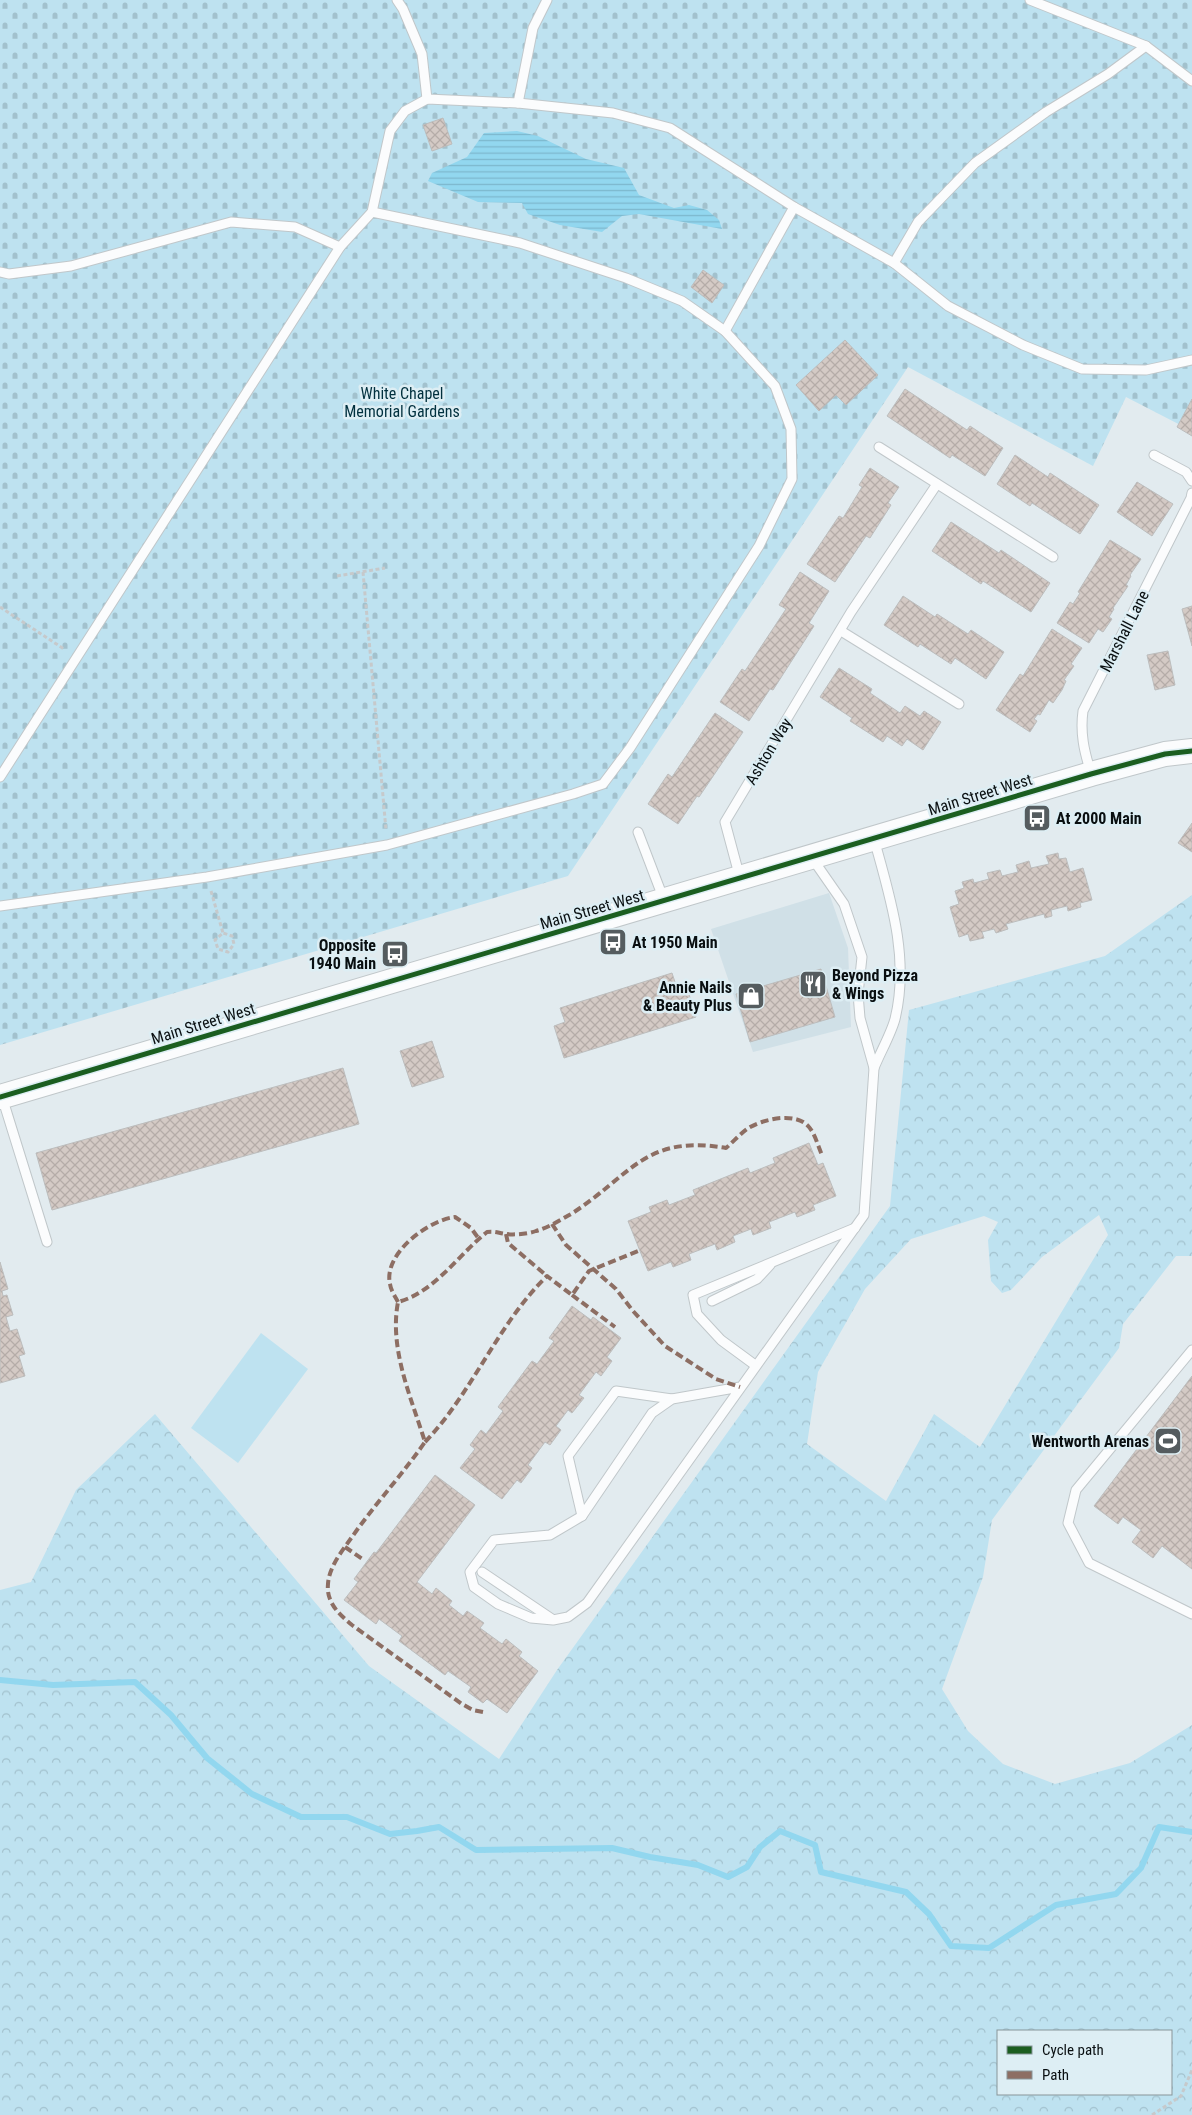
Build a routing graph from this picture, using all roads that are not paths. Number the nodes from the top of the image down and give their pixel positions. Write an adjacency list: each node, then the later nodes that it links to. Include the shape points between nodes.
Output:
1 (397, 0): 6 (lane, via 422,54)
2 (547, 0): 7 (lane, via 533,28)
3 (1030, 0): 4 (lane)
4 (1146, 46): 5 (lane); 11 (lane, via 975,163 918,222)
5 (1192, 81)
6 (427, 99): 7 (lane); 9 (lane, via 405,111 390,130)
7 (518, 103): 8 (lane, via 613,113 670,128)
8 (794, 207): 11 (lane); 13 (lane)
9 (372, 212): 10 (lane); 13 (lane, via 520,243 626,278 682,301)
10 (340, 247): 12 (lane, via 295,227 231,222 70,266 8,274); 25 (lane)
11 (894, 263): 14 (lane, via 948,306 1023,345 1082,369 1146,370)
12 (0, 272)
13 (725, 331): 31 (lane, via 775,386 792,429 792,478 759,546 630,748 603,784 387,846 207,877)
14 (1192, 360)
15 (879, 447): 18 (lane)
16 (1154, 455): 17 (lane, via 1186,472)
17 (1192, 481)
18 (937, 484): 20 (lane); 21 (lane, Ashton Way)
19 (1192, 493): 24 (lane, Marshall Lane, via 1083,711 1083,748)
20 (1054, 557)
21 (841, 631): 22 (lane); 29 (lane, Ashton Way, via 725,822)
22 (960, 704)
23 (1192, 751): 24 (main road, Main Street West, via 1166,754)
24 (1091, 774): 27 (main road, Main Street West)
25 (0, 777)
26 (638, 832): 30 (lane)
27 (874, 839): 28 (main road, Main Street West); 32 (lane, via 900,955 899,998 894,1021)
28 (811, 856): 29 (main road, Main Street West); 32 (lane, via 844,904 862,956 858,994 860,1018)
29 (740, 878): 30 (main road, Main Street West)
30 (664, 900): 33 (main road, Main Street West)
31 (0, 906)
32 (874, 1068): 34 (lane, via 864,1215)
33 (1, 1097): 35 (lane)
34 (855, 1228): 36 (lane); 39 (lane)
35 (47, 1242)
36 (771, 1263): 37 (lane, via 757,1279); 39 (lane, via 693,1295 697,1314 721,1340)
37 (712, 1301)
38 (1192, 1350): 44 (lane, via 1076,1490 1068,1523 1089,1563)
39 (755, 1365): 40 (lane)
40 (740, 1387): 41 (lane); 45 (lane, via 587,1603 568,1617)
41 (672, 1399): 42 (lane, via 652,1413); 42 (lane, via 616,1391 568,1456)
42 (582, 1516): 45 (lane, via 550,1535 494,1540 470,1572 474,1587 498,1604 531,1618)
43 (482, 1572): 45 (lane)
44 (1192, 1614)
45 (553, 1620)

